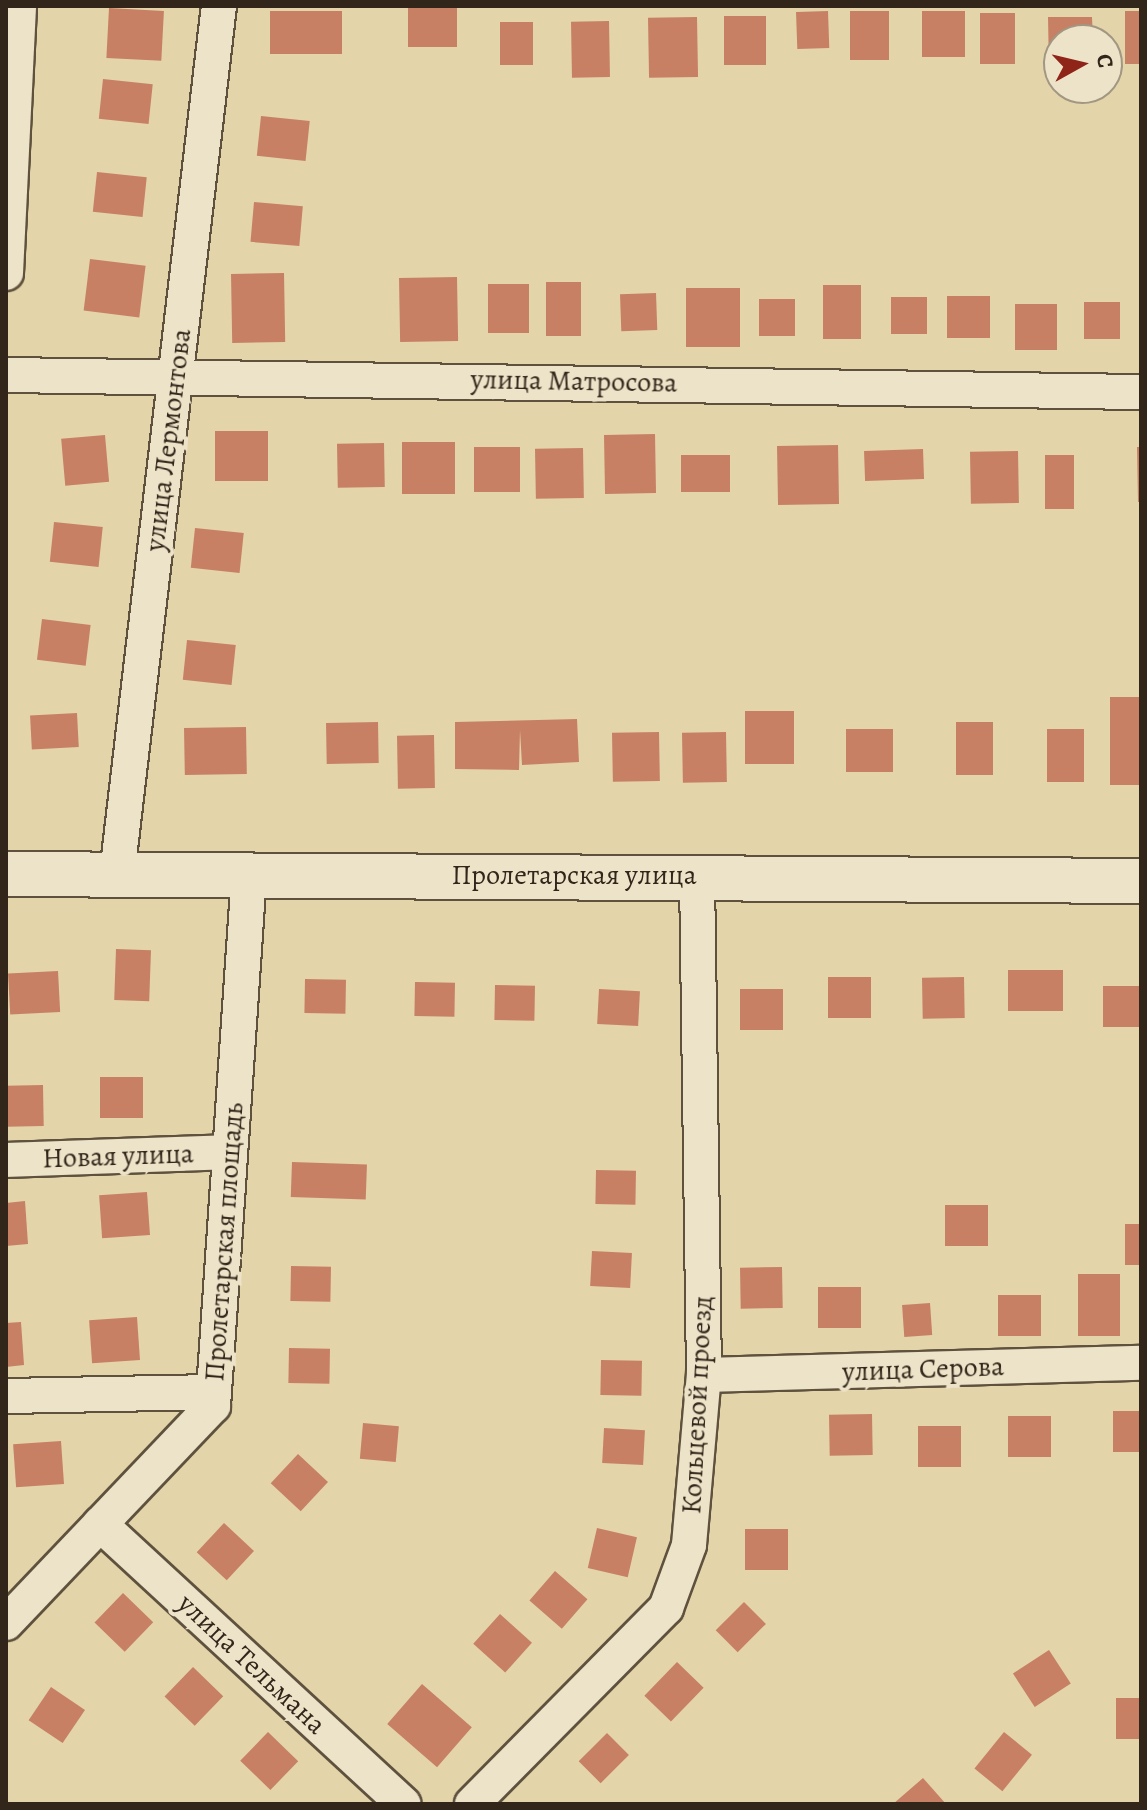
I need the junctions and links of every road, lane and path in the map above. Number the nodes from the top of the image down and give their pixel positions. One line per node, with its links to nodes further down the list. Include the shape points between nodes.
1 (19, 6): 3 (street)
2 (219, 6): 5 (street, улица Лермонтова)
3 (9, 169): 4 (street)
4 (6, 273)
5 (176, 372): 6 (street, улица Матросова); 7 (street, улица Матросова); 9 (street, улица Лермонтова)
6 (6, 375)
7 (1141, 392)
8 (6, 874): 9 (street, Пролетарская улица)
9 (117, 874): 10 (street, Пролетарская улица)
10 (249, 875): 11 (street, Пролетарская улица); 13 (street, Пролетарская площадь)
11 (697, 875): 12 (street, Пролетарская улица); 16 (street, Кольцевой проезд)
12 (1141, 881)
13 (230, 1152): 14 (street, Новая улица); 17 (street, Пролетарская площадь)
14 (6, 1160)
15 (1141, 1363): 16 (street, улица Серова)
16 (704, 1375): 22 (street, Кольцевой проезд, via 689,1545 666,1608)
17 (214, 1392): 18 (street); 19 (street, Пролетарская площадь, via 213,1406)
18 (6, 1396)
19 (100, 1524): 20 (street, Пролетарская площадь); 21 (street, улица Тельмана)
20 (6, 1623)
21 (403, 1804)
22 (472, 1804)

